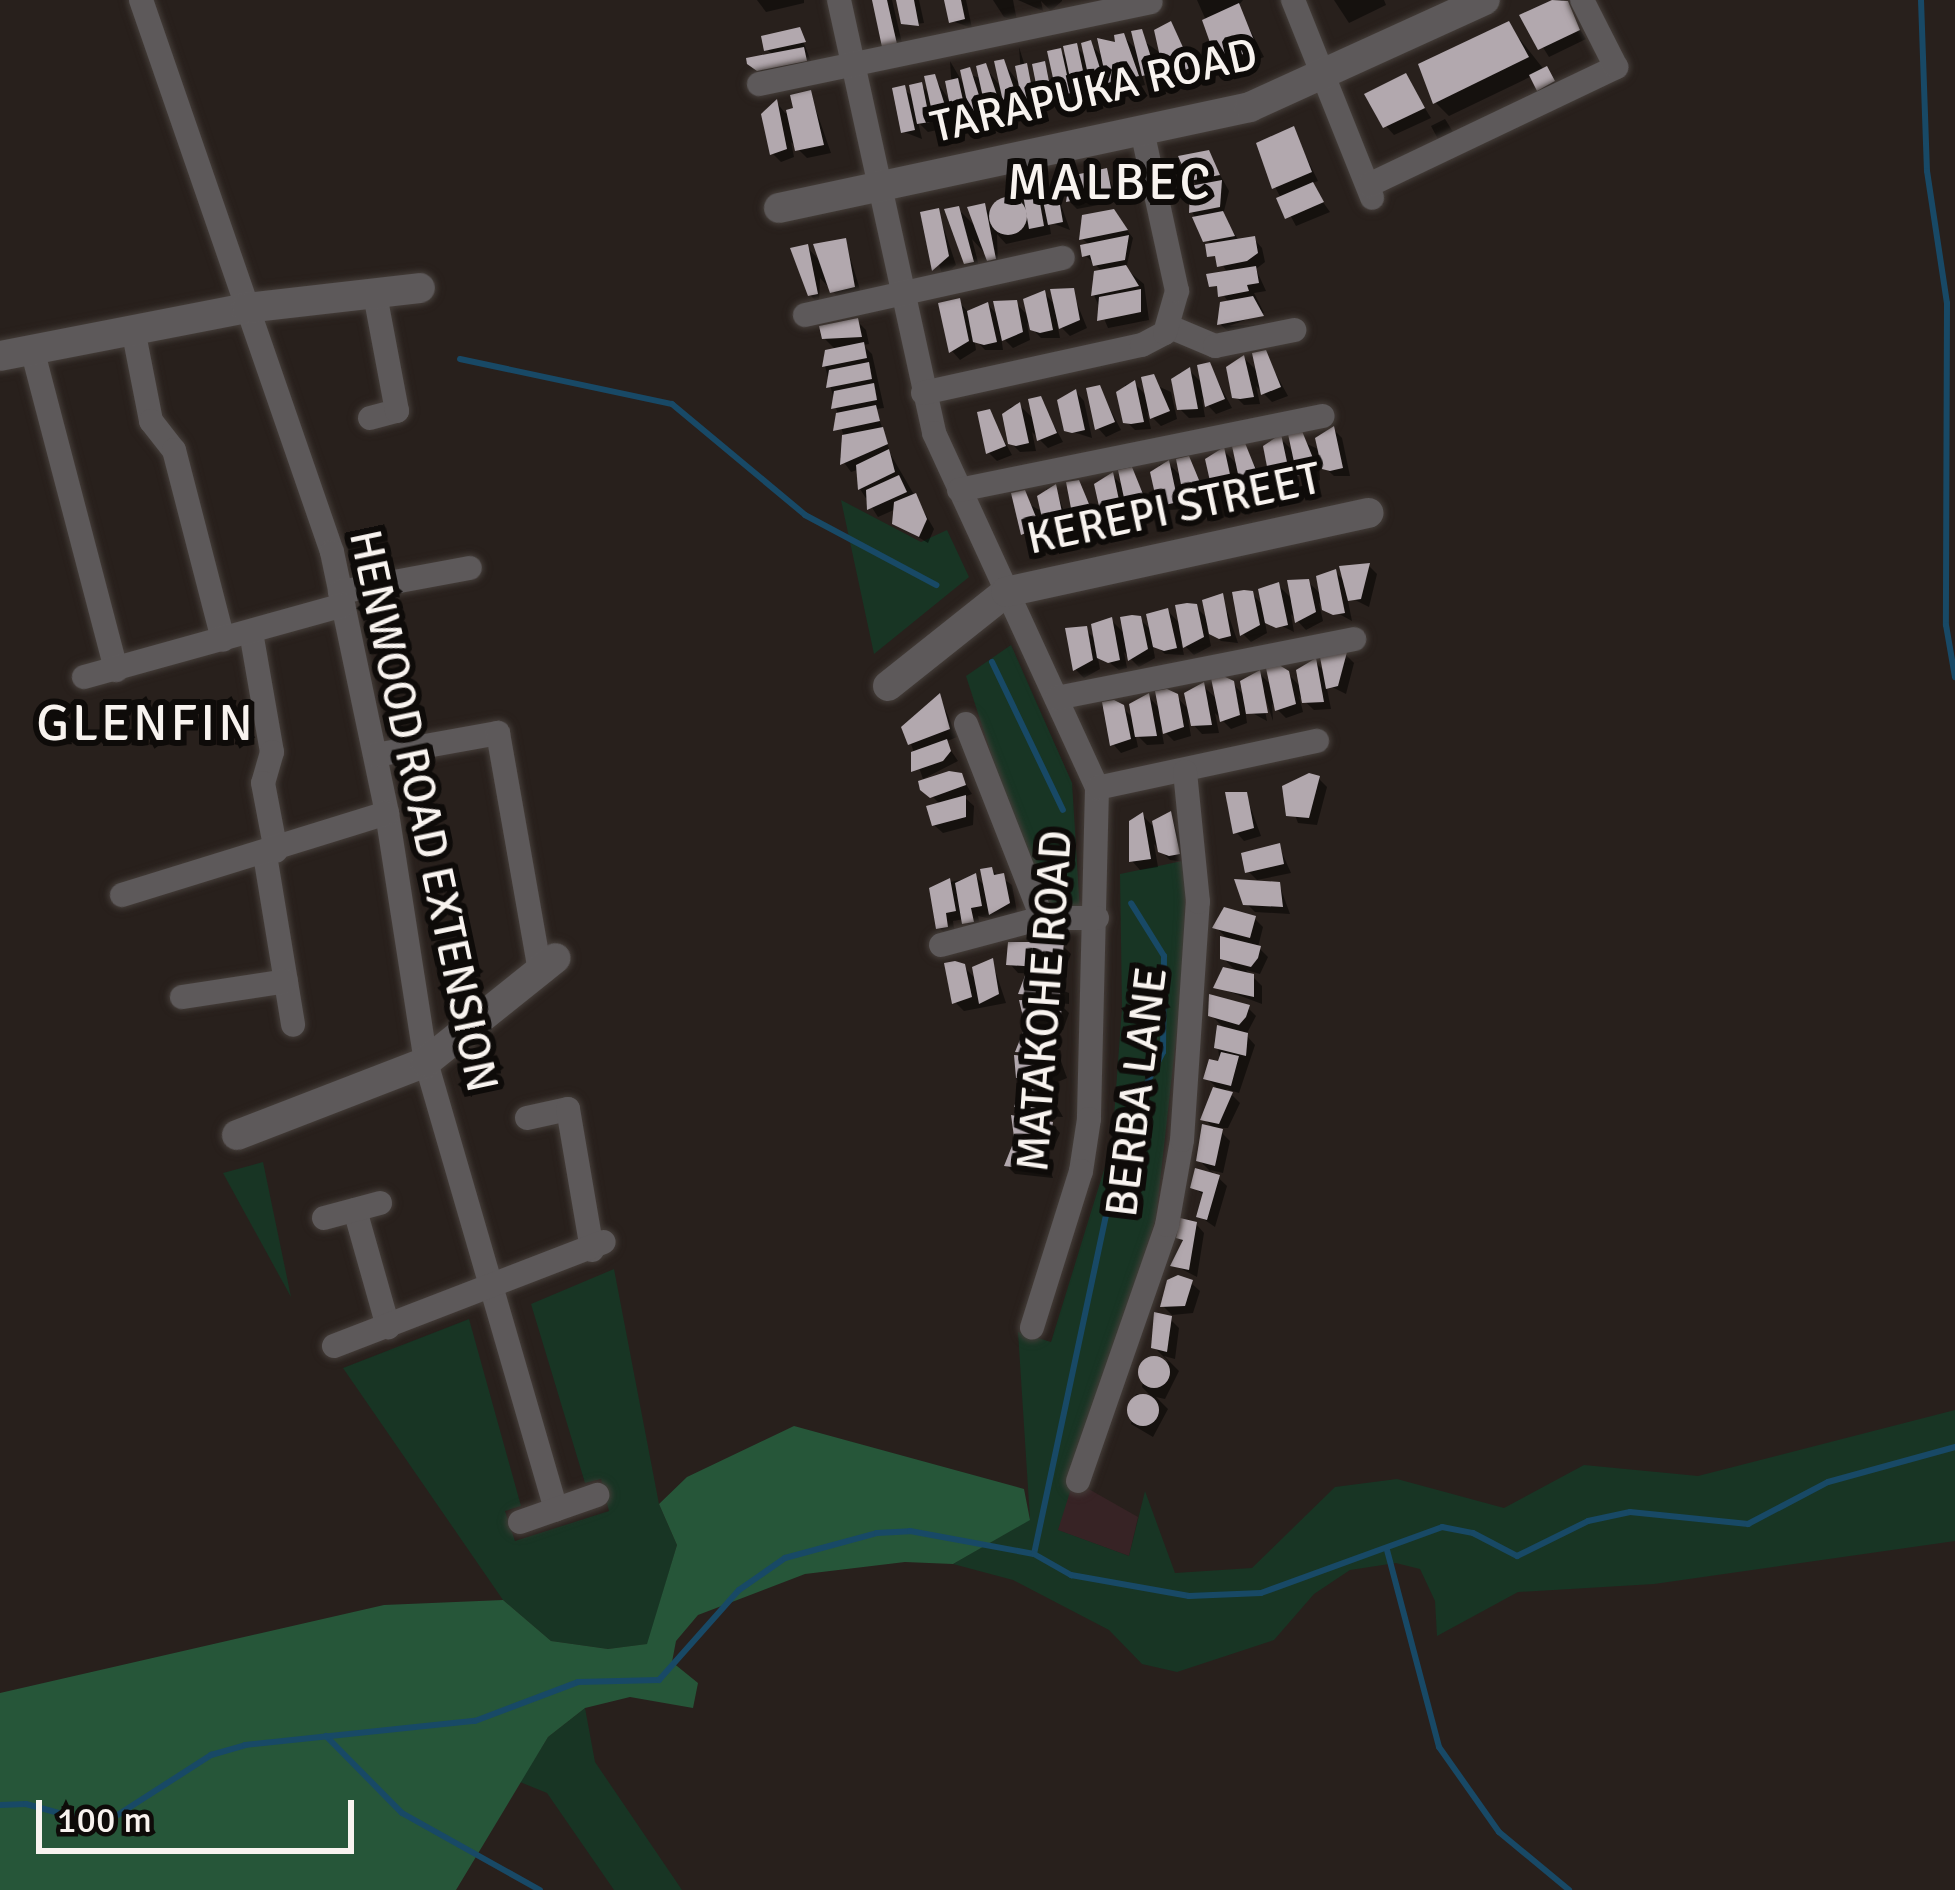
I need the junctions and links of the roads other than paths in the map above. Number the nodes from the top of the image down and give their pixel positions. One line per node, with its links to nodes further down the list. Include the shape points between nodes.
1 (141, 0): 17 (street, HENWOOD ROAD EXTENSION)
2 (839, 0): 7 (street, MATAKOHE ROAD)
3 (1293, 0): 8 (street)
4 (1485, 0): 8 (street, TARAPUKA ROAD)
5 (1582, 0): 8 (street, via 1616,68 1371,193)
6 (1150, 2): 7 (street)
7 (853, 65): 9 (street); 11 (street, MATAKOHE ROAD)
8 (1324, 76): 10 (street, TARAPUKA ROAD, via 1250,107)
9 (759, 84)
10 (1142, 131): 11 (street, TARAPUKA ROAD); 19 (street, via 1177,291)
11 (880, 186): 12 (street, TARAPUKA ROAD); 16 (street, MATAKOHE ROAD)
12 (779, 208)
13 (1063, 258): 16 (street)
14 (420, 288): 15 (street)
15 (375, 296): 17 (street); 26 (street, via 397,411)
16 (903, 296): 18 (street); 24 (street, MATAKOHE ROAD)
17 (247, 308): 20 (street); 31 (street, HENWOOD ROAD EXTENSION)
18 (805, 315)
19 (1170, 327): 21 (street, via 1215,346); 24 (street, via 1142,345)
20 (133, 329): 22 (street); 34 (street, via 151,421 174,450)
21 (1294, 330)
22 (32, 349): 23 (street); 35 (street)
23 (1, 356)
24 (923, 393): 27 (street, MATAKOHE ROAD)
25 (1323, 416): 27 (street)
26 (370, 418)
27 (959, 490): 30 (street, MATAKOHE ROAD)
28 (1369, 513): 30 (street, KEREPI STREET)
29 (470, 568): 31 (street)
30 (1006, 592): 37 (street, KEREPI STREET); 38 (street, MATAKOHE ROAD)
31 (342, 598): 32 (street); 41 (street, HENWOOD ROAD EXTENSION)
32 (251, 632): 34 (street); 45 (street, via 272,752 263,783)
33 (1354, 639): 38 (street)
34 (223, 640): 35 (street)
35 (116, 670): 36 (street)
36 (84, 677)
37 (887, 686)
38 (1057, 698): 43 (street, MATAKOHE ROAD)
39 (966, 724): 47 (street)
40 (1317, 742): 42 (street)
41 (376, 755): 44 (street, HENWOOD ROAD EXTENSION); 50 (street, via 498,733)
42 (1185, 772): 43 (street); 64 (street, BERBA LANE, via 1198,902 1182,1140 1167,1225)
43 (1097, 788): 48 (street, MATAKOHE ROAD)
44 (386, 813): 45 (street); 54 (street, HENWOOD ROAD EXTENSION)
45 (271, 853): 46 (street); 51 (street)
46 (122, 895)
47 (1042, 918): 48 (street); 49 (street)
48 (1097, 918): 61 (street, MATAKOHE ROAD, via 1081,1171)
49 (941, 945)
50 (548, 964): 54 (street)
51 (286, 981): 52 (street); 53 (street)
52 (182, 997)
53 (293, 1025)
54 (426, 1062): 56 (street); 60 (street, HENWOOD ROAD EXTENSION)
55 (527, 1118): 60 (street, via 568,1109 598,1246)
56 (237, 1135)
57 (380, 1203): 58 (street)
58 (355, 1210): 59 (street); 62 (street)
59 (324, 1218)
60 (491, 1287): 62 (street); 66 (street, HENWOOD ROAD EXTENSION)
61 (1032, 1327)
62 (388, 1328): 63 (street)
63 (334, 1346)
64 (1078, 1480)
65 (597, 1496): 66 (street)
66 (556, 1510): 67 (street)
67 (520, 1522)

